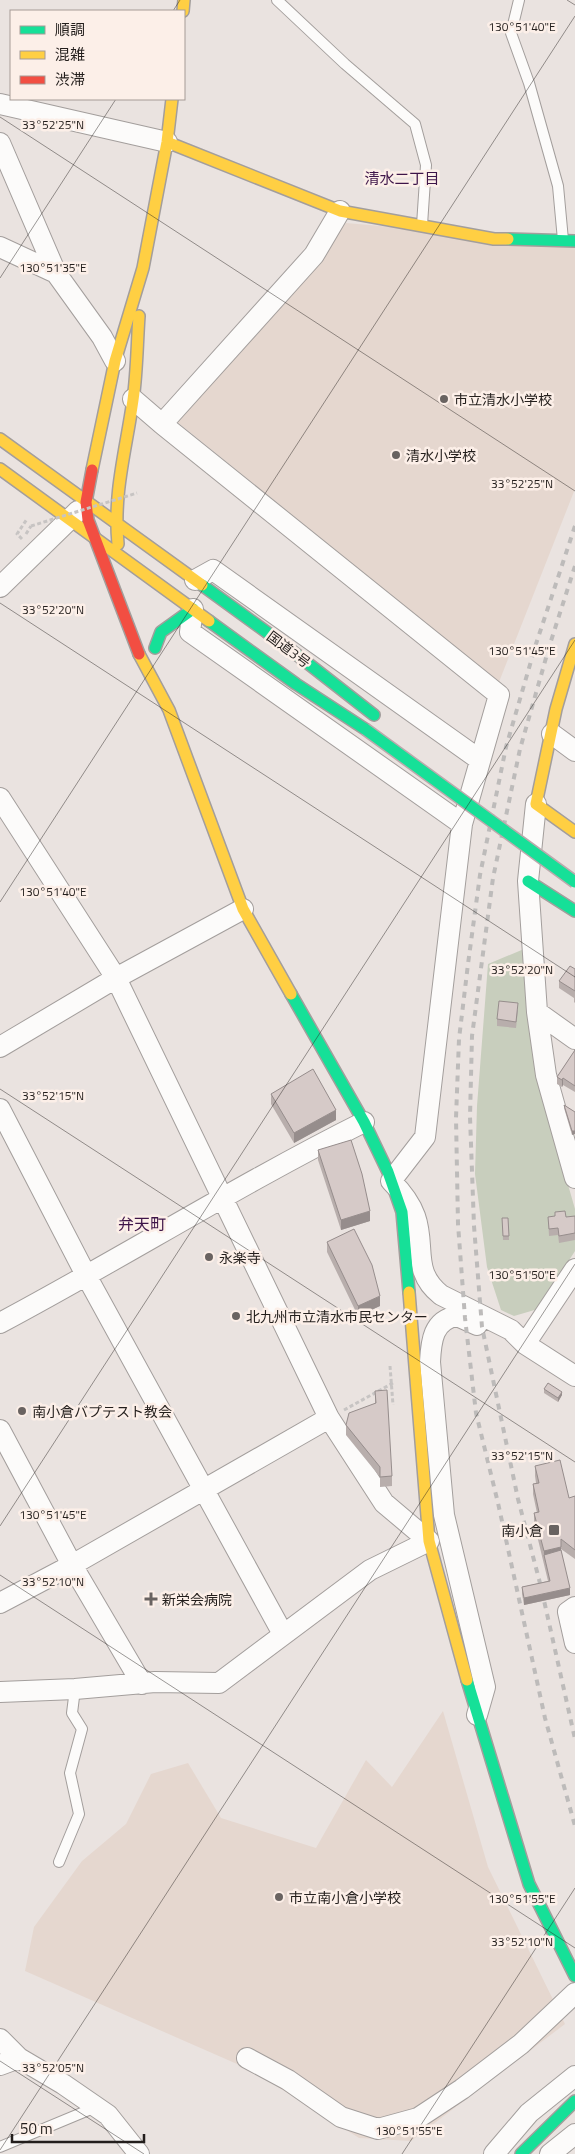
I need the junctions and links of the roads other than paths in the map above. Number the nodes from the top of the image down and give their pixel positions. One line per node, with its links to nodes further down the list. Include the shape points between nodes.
1 (277, 0): 8 (lane, via 415,124 426,165)
2 (519, 0): 9 (lane, via 510,33 529,83 558,186)
3 (172, 100): 5 (main road)
4 (0, 104): 5 (street)
5 (167, 142): 7 (main road); 11 (main road)
6 (0, 143): 12 (street)
7 (340, 211): 8 (main road); 16 (street, via 314,255)
8 (422, 226): 9 (main road, via 494,239)
9 (569, 241)
10 (0, 248): 12 (street)
11 (143, 268): 13 (main road); 14 (main road, via 136,371)
12 (56, 273): 13 (street, via 102,337)
13 (115, 361): 19 (main road)
14 (127, 400): 16 (street); 26 (main road)
15 (115, 416): 18 (main road)
16 (162, 424): 40 (street, via 499,695)
17 (0, 439): 21 (main road, 国道3号)
18 (110, 444)
19 (93, 463): 21 (main road, via 84,475 76,478 59,479); 23 (main road)
20 (0, 469): 24 (main road, 国道3号)
21 (50, 475): 23 (main road, 国道3号)
22 (102, 479): 23 (main road, via 94,497)
23 (86, 502): 24 (main road, via 67,508); 25 (street); 26 (main road, 国道3号); 27 (main road)
24 (48, 504): 25 (main road, 国道3号)
25 (70, 520): 27 (main road, 国道3号); 31 (street)
26 (116, 524): 28 (main road); 30 (main road, 国道3号)
27 (94, 538): 28 (main road, 国道3号); 36 (main road, via 134,644)
28 (122, 558): 29 (main road); 32 (main road, 国道3号)
29 (129, 576)
30 (195, 580): 37 (main road, 国道3号); 40 (street, via 213,570)
31 (0, 587)
32 (192, 609): 35 (main road, via 161,632); 46 (street, via 190,632); 50 (main road, 国道3号, bridge, via 365,729)
33 (148, 628): 35 (main road)
34 (575, 644): 38 (main road)
35 (157, 657): 36 (main road)
36 (169, 710): 51 (main road)
37 (378, 718)
38 (552, 734): 39 (street); 44 (main road)
39 (575, 751)
40 (480, 760): 46 (street)
41 (465, 782): 42 (main road)
42 (480, 794)
43 (0, 798): 53 (street)
44 (536, 804): 47 (main road); 49 (street)
45 (520, 822): 48 (main road)
46 (462, 824): 60 (street, via 425,1138)
47 (575, 832)
48 (544, 839)
49 (528, 881): 52 (main road); 54 (street)
50 (575, 882)
51 (243, 909): 53 (street); 58 (main road)
52 (575, 911)
53 (116, 978): 56 (street); 61 (street)
54 (537, 1012): 55 (street); 59 (street, via 546,1075)
55 (575, 1039)
56 (0, 1047)
57 (0, 1110): 63 (street)
58 (364, 1122): 60 (main road); 61 (street)
59 (575, 1178)
60 (391, 1181): 65 (street, via 405,1195 416,1218 424,1277 441,1295 511,1330); 70 (main road, via 402,1212)
61 (222, 1198): 63 (street); 67 (street)
62 (575, 1269): 65 (street)
63 (87, 1277): 64 (street); 69 (street)
64 (0, 1323)
65 (525, 1344): 66 (street); 79 (street, via 508,1340 458,1316 438,1326 431,1347 444,1515 486,1687)
66 (575, 1376)
67 (329, 1418): 69 (street); 70 (street, via 384,1503)
68 (0, 1430): 71 (street)
69 (203, 1490): 71 (street); 74 (street)
70 (429, 1541): 74 (street, via 370,1570); 79 (main road)
71 (72, 1565): 72 (street); 76 (street)
72 (0, 1603)
73 (575, 1607): 75 (street, via 568,1612)
74 (283, 1634): 76 (street, via 219,1683)
75 (575, 1643)
76 (142, 1684): 77 (street)
77 (75, 1689): 78 (street); 80 (lane, via 72,1713 82,1729 70,1773 79,1814)
78 (0, 1692)
79 (477, 1715): 81 (main road, via 529,1884)
80 (59, 1862)
81 (575, 1976)
82 (575, 1993): 85 (street, via 521,2044 462,2089 418,2118 378,2129 342,2117 288,2080)
83 (0, 2039): 84 (street)
84 (19, 2058): 86 (street); 89 (street)
85 (247, 2058)
86 (0, 2066)
87 (575, 2076): 93 (street, via 529,2113)
88 (575, 2101): 94 (main road)
89 (96, 2107): 91 (lane); 92 (street, via 108,2116)
90 (575, 2134): 95 (street)
91 (0, 2147)
92 (139, 2154)
93 (494, 2154)
94 (521, 2154)
95 (550, 2154)

